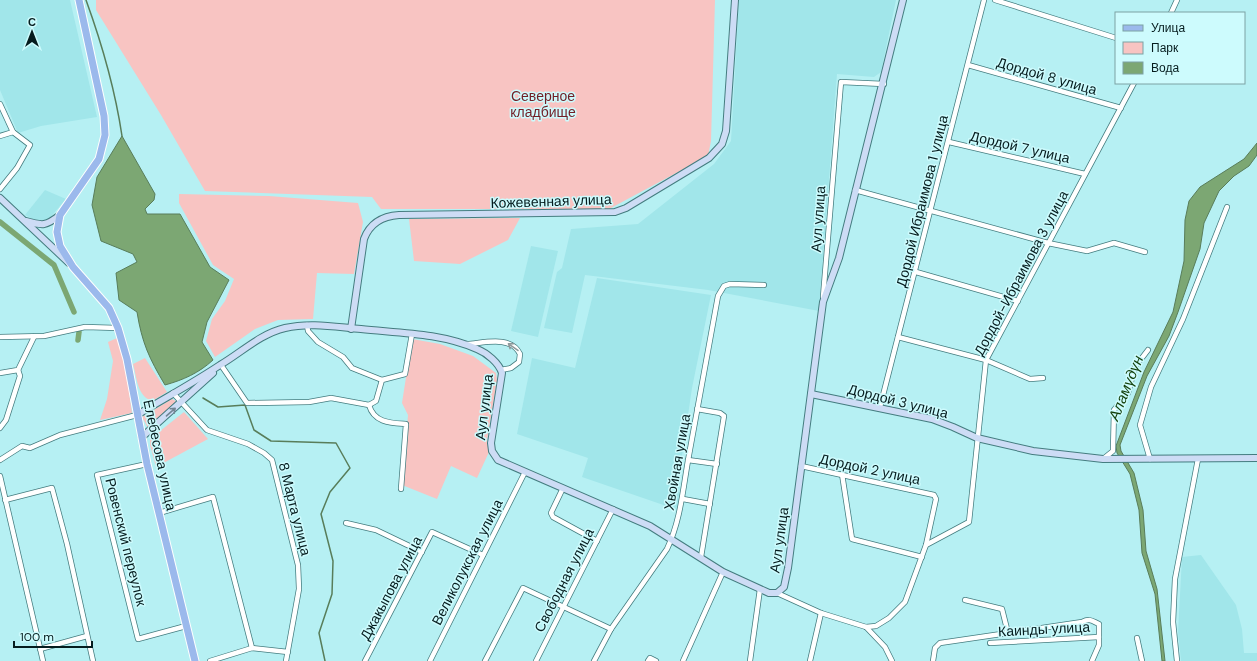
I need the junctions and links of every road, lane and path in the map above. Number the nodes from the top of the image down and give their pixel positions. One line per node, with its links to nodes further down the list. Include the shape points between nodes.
1 (79, 0): 23 (main road, via 104,116 105,135 98,159)
2 (735, 0): 34 (main road, Кожевенная улица, via 726,131 722,144 710,158 626,208 614,212 399,215 380,220 370,227 364,239)
3 (903, 0): 10 (main road)
4 (984, 0): 9 (street, Дордой Ибраимова 1 улица)
5 (995, 0): 8 (street)
6 (1177, 0): 7 (street)
7 (1171, 12)
8 (1115, 38)
9 (968, 66): 13 (street, Дордой 8 улица); 16 (street, Дордой Ибраимова 1 улица)
10 (884, 84): 19 (main road); 31 (street, Аул улица, via 841,82)
11 (1133, 84): 13 (street, Дордой-Ибраимова 3 улица)
12 (0, 104): 14 (street)
13 (1121, 108): 17 (street, Дордой-Ибраимова 3 улица)
14 (13, 132): 15 (street); 18 (street, via 30,145 17,168)
15 (0, 136)
16 (949, 142): 17 (street, Дордой 7 улица); 22 (street, Дордой Ибраимова 1 улица)
17 (1085, 174): 25 (street, Дордой-Ибраимова 3 улица)
18 (0, 189)
19 (855, 190): 22 (street); 31 (main road, via 839,258)
20 (0, 198): 24 (main road)
21 (1227, 207): 60 (street, via 1183,320 1151,387 1140,425)
22 (931, 212): 25 (street); 28 (street, Дордой Ибраимова 1 улица)
23 (60, 215): 24 (main road, via 41,226); 27 (main road, Елебесова улица, via 57,232 60,246)
24 (22, 219): 27 (main road)
25 (1048, 244): 26 (street, via 1087,251 1114,243); 30 (street, Дордой-Ибраимова 3 улица)
26 (1145, 252)
27 (73, 267): 33 (main road, Елебесова улица, via 109,308)
28 (916, 272): 30 (street); 38 (street, Дордой Ибраимова 1 улица)
29 (764, 285): 53 (street, Хвойная улица, via 730,284 724,286 718,296)
30 (1018, 301): 41 (street, Дордой-Ибраимова 3 улица)
31 (823, 302): 49 (main road, Аул улица)
32 (307, 325): 34 (main road, Аул улица); 42 (main road, Аул улица, via 285,328 269,334); 47 (street, via 308,331 318,342 343,357 352,368)
33 (118, 328): 37 (street, via 85,328); 54 (main road, Елебесова улица, via 127,359)
34 (351, 328): 35 (main road, Аул улица)
35 (412, 334): 39 (main road, Аул улица); 47 (street, via 406,374)
36 (0, 337): 37 (street)
37 (34, 337): 43 (street)
38 (898, 338): 41 (street); 52 (street, Дордой Ибраимова 1 улица)
39 (464, 344): 44 (main road, Аул улица, via 483,353); 44 (street, one-way to 39, via 512,368 519,362 520,354 513,346 495,342)
40 (1148, 350): 59 (street, via 1135,367 1128,393 1114,410 1113,451)
41 (986, 360): 46 (street, via 1030,379); 57 (street, Дордой-Ибраимова 3 улица)
42 (221, 365): 48 (main road); 50 (main road); 51 (street, via 248,403 308,402 331,398)
43 (18, 370): 45 (street); 55 (street, via 20,376 6,420)
44 (501, 370): 67 (main road, Аул улица, via 492,451 498,460)
45 (0, 374)
46 (1043, 378)
47 (382, 380): 51 (street, via 376,400)
48 (173, 393): 50 (street, 8 Марта улица); 54 (main road)
49 (811, 394): 52 (main road, Дордой 3 улица); 66 (main road, Аул улица)
50 (182, 403): 56 (main road, one-way to 50); 101 (street, 8 Марта улица, via 207,430 248,444 272,460 298,565 299,589)
51 (369, 405): 71 (street, via 371,412 384,423 406,424)
52 (880, 408): 57 (main road, Дордой 3 улица, via 932,419)
53 (697, 409): 63 (street, Хвойная улица); 65 (street, via 724,416)
54 (137, 415): 56 (main road, Елебесова улица); 62 (street, via 60,435 30,448 22,446)
55 (0, 428)
56 (142, 437): 64 (main road, Елебесова улица)
57 (977, 438): 59 (main road, Дордой 3 улица, via 1033,451); 80 (street, Дордой-Ибраимова 3 улица, via 968,522)
58 (1257, 458): 61 (main road, Дордой 3 улица)
59 (1105, 459): 60 (main road, Дордой 3 улица)
60 (1150, 459): 61 (main road, Дордой 3 улица)
61 (1198, 459): 121 (street, via 1175,579 1173,622)
62 (0, 460)
63 (688, 460): 65 (street); 72 (street, Хвойная улица)
64 (147, 464): 76 (main road, Елебесова улица); 91 (street, Ровенский переулок, via 97,475 138,639)
65 (717, 464): 74 (street)
66 (801, 466): 68 (street, Дордой 2 улица); 87 (main road, Аул улица, via 785,584)
67 (525, 472): 70 (main road, Аул улица); 82 (street, Великолукская улица)
68 (842, 474): 80 (street, Дордой 2 улица, via 934,495 936,499); 84 (street, via 852,539)
69 (0, 476): 73 (street)
70 (563, 488): 75 (main road, Аул улица); 79 (street, via 551,513 552,517)
71 (401, 489)
72 (683, 499): 74 (street); 78 (street, Хвойная улица)
73 (5, 500): 95 (street, via 52,488); 100 (street)
74 (710, 504): 83 (street)
75 (613, 509): 78 (main road, Аул улица); 79 (street, Свободная улица)
76 (159, 513): 91 (main road, Елебесова улица); 99 (street, via 213,497)
77 (346, 523): 81 (street, via 376,530)
78 (672, 539): 83 (main road, Аул улица); 93 (street, Хвойная улица)
79 (597, 540): 89 (street, Свободная улица)
80 (926, 545): 84 (street)
81 (422, 552): 82 (street, Джакыпова улица, via 432,532); 107 (street, Джакыпова улица)
82 (483, 555): 108 (street, Великолукская улица)
83 (701, 557): 85 (main road, Аул улица)
84 (922, 557): 92 (street, via 905,602 889,618 876,626)
85 (723, 572): 86 (main road, Аул улица); 114 (street)
86 (760, 589): 87 (main road, Аул улица); 115 (street)
87 (777, 593): 90 (street)
88 (964, 600): 94 (street, via 1002,609)
89 (564, 606): 93 (street); 109 (street, via 523,588); 110 (street, Свободная улица)
90 (821, 613): 92 (street); 116 (street)
91 (186, 626): 104 (main road, Елебесова улица)
92 (866, 627): 117 (street, via 885,646)
93 (611, 629): 111 (street, Хвойная улица)
94 (1008, 633): 96 (street, via 1092,620 1099,624); 118 (street, via 940,643 935,648)
95 (87, 636): 100 (street); 103 (street)
96 (1099, 637): 98 (street, Каинды улица); 119 (street)
97 (1137, 638): 120 (street)
98 (990, 643)
99 (252, 648): 101 (street); 105 (street)
100 (40, 649): 102 (street)
101 (288, 652): 106 (street, 8 Марта улица)
102 (43, 661)
103 (93, 661)
104 (195, 661)
105 (210, 661)
106 (286, 661)
107 (365, 661)
108 (430, 661)
109 (485, 661)
110 (536, 661)
111 (594, 661)
112 (648, 661): 113 (street, via 650,658)
113 (656, 661)
114 (683, 661)
115 (750, 661)
116 (810, 661)
117 (892, 661)
118 (933, 661)
119 (1092, 661)
120 (1142, 661)
121 (1177, 661)

